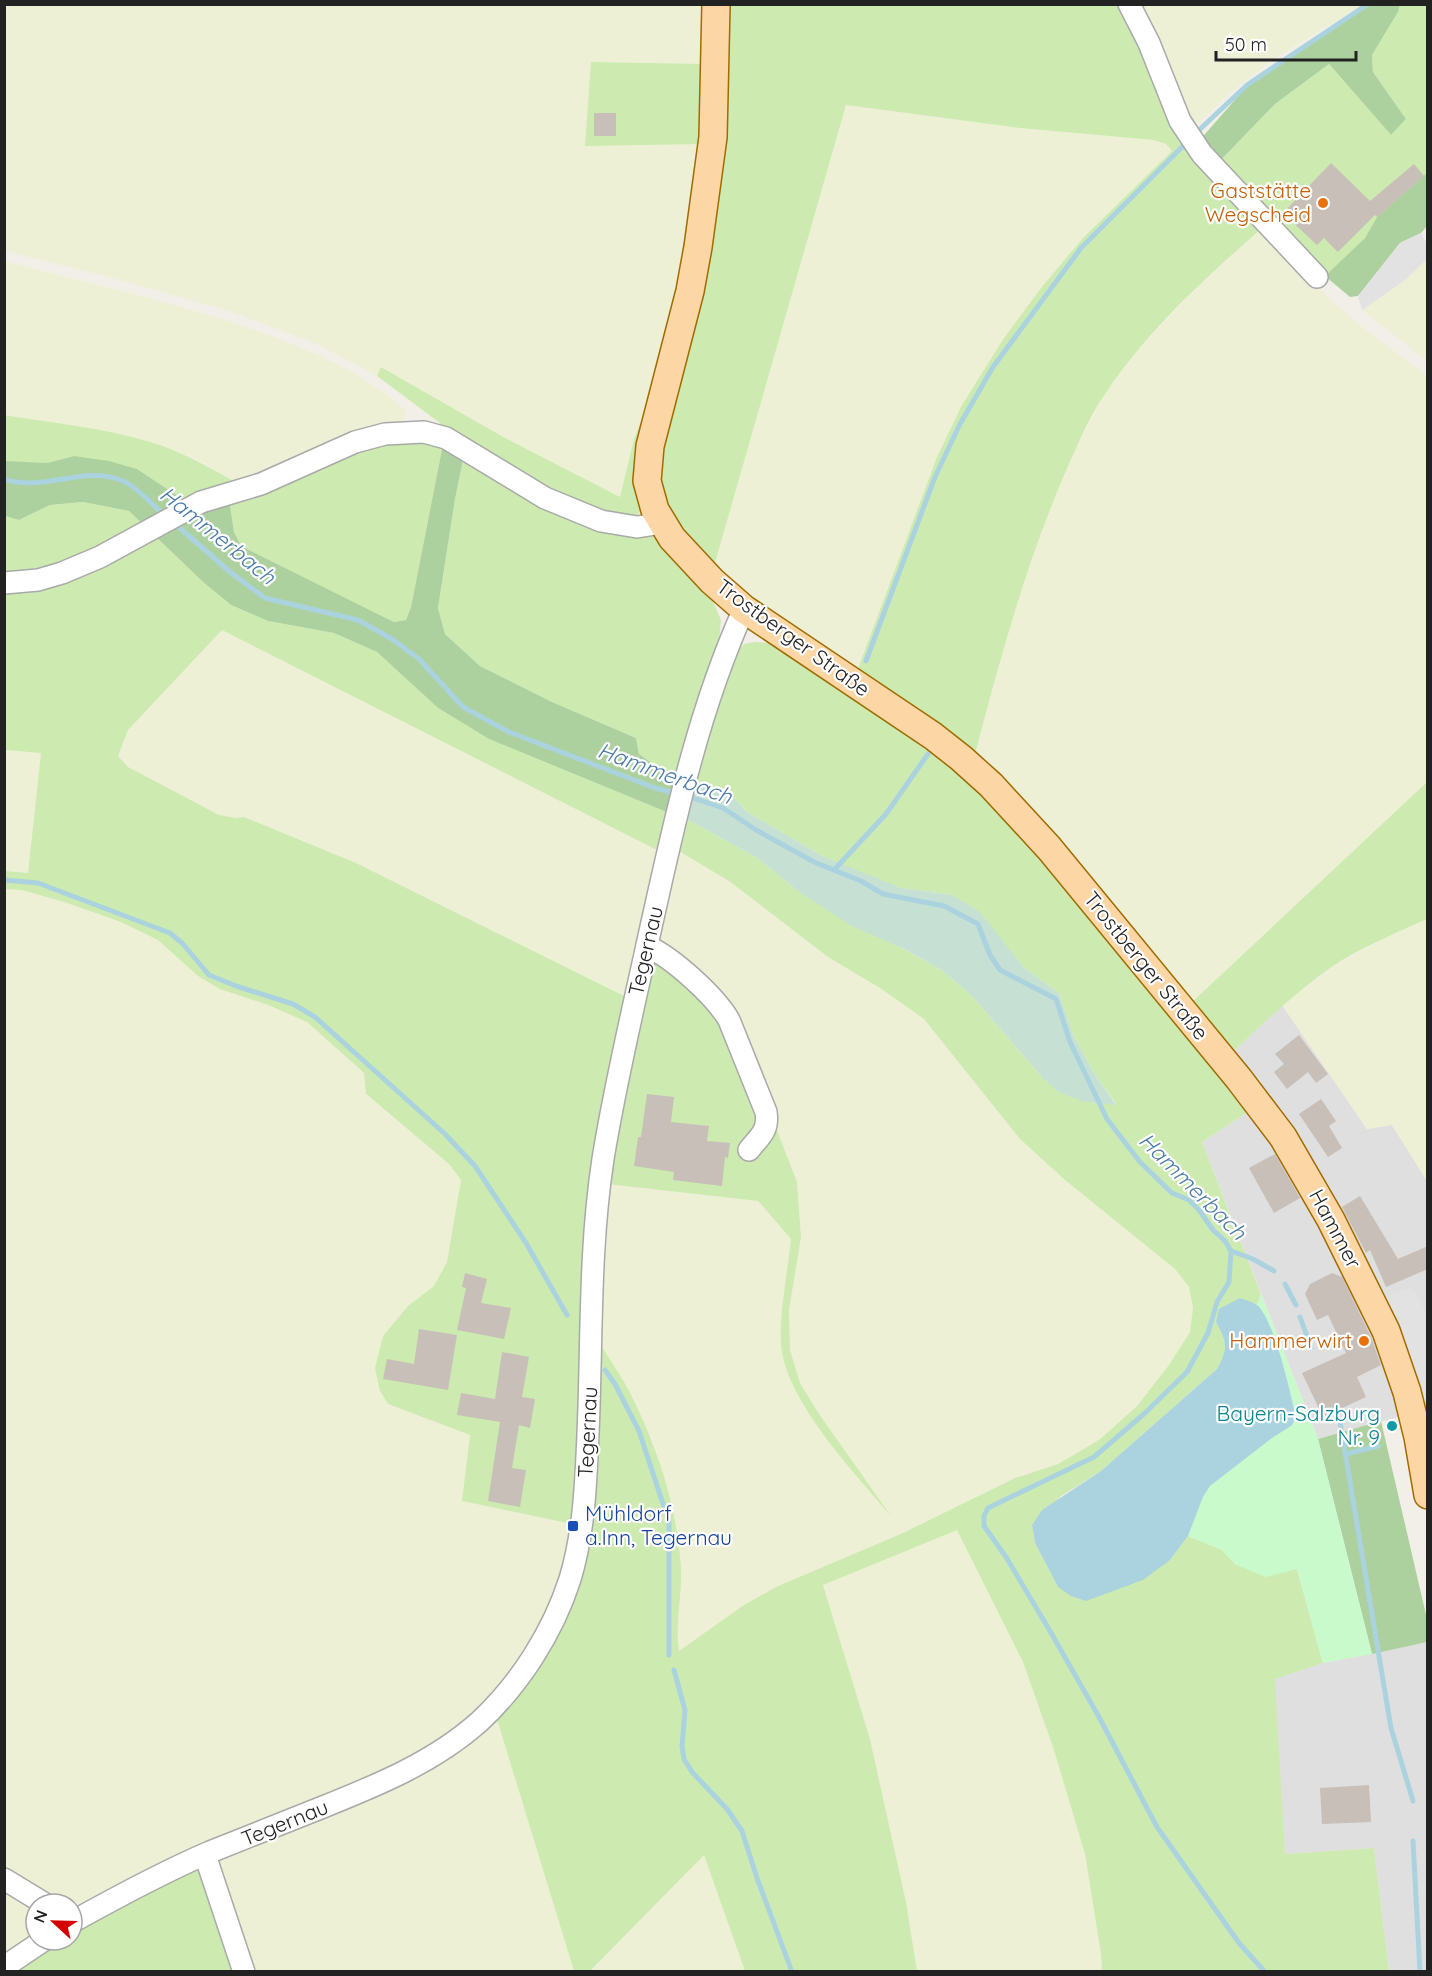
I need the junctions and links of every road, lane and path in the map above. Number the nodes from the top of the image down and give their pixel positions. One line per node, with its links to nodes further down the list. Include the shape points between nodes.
1 (716, 4): 4 (main road, Trostberger Straße, via 713,137 698,247 650,446 647,481)
2 (1129, 4): 3 (street, via 1180,121 1202,154)
3 (1317, 277)
4 (662, 523): 5 (street, via 638,527 601,521 545,498 446,438 424,432 385,434 367,438 280,477 187,508 100,557 62,573); 6 (main road, Trostberger Straße, via 712,581)
5 (4, 583)
6 (744, 609): 7 (street, Tegernau, via 708,701 685,780); 8 (main road, Trostberger Straße, via 933,736 991,784 1049,848)
7 (647, 946): 9 (street, via 662,953 724,1010 766,1112 766,1128); 12 (street, Tegernau, via 598,1194 582,1520 570,1579 549,1630 501,1699 460,1738 390,1780)
8 (1239, 1079): 10 (main road, Hammer, via 1283,1137 1331,1220 1386,1331)
9 (749, 1150)
10 (1423, 1437): 11 (main road, Hammer)
11 (1428, 1495)
12 (205, 1855): 15 (street, Tegernau); 18 (street)
13 (4, 1879): 14 (street)
14 (25, 1892)
15 (84, 1915)
16 (26, 1952): 17 (street)
17 (4, 1967)
18 (244, 1971)

